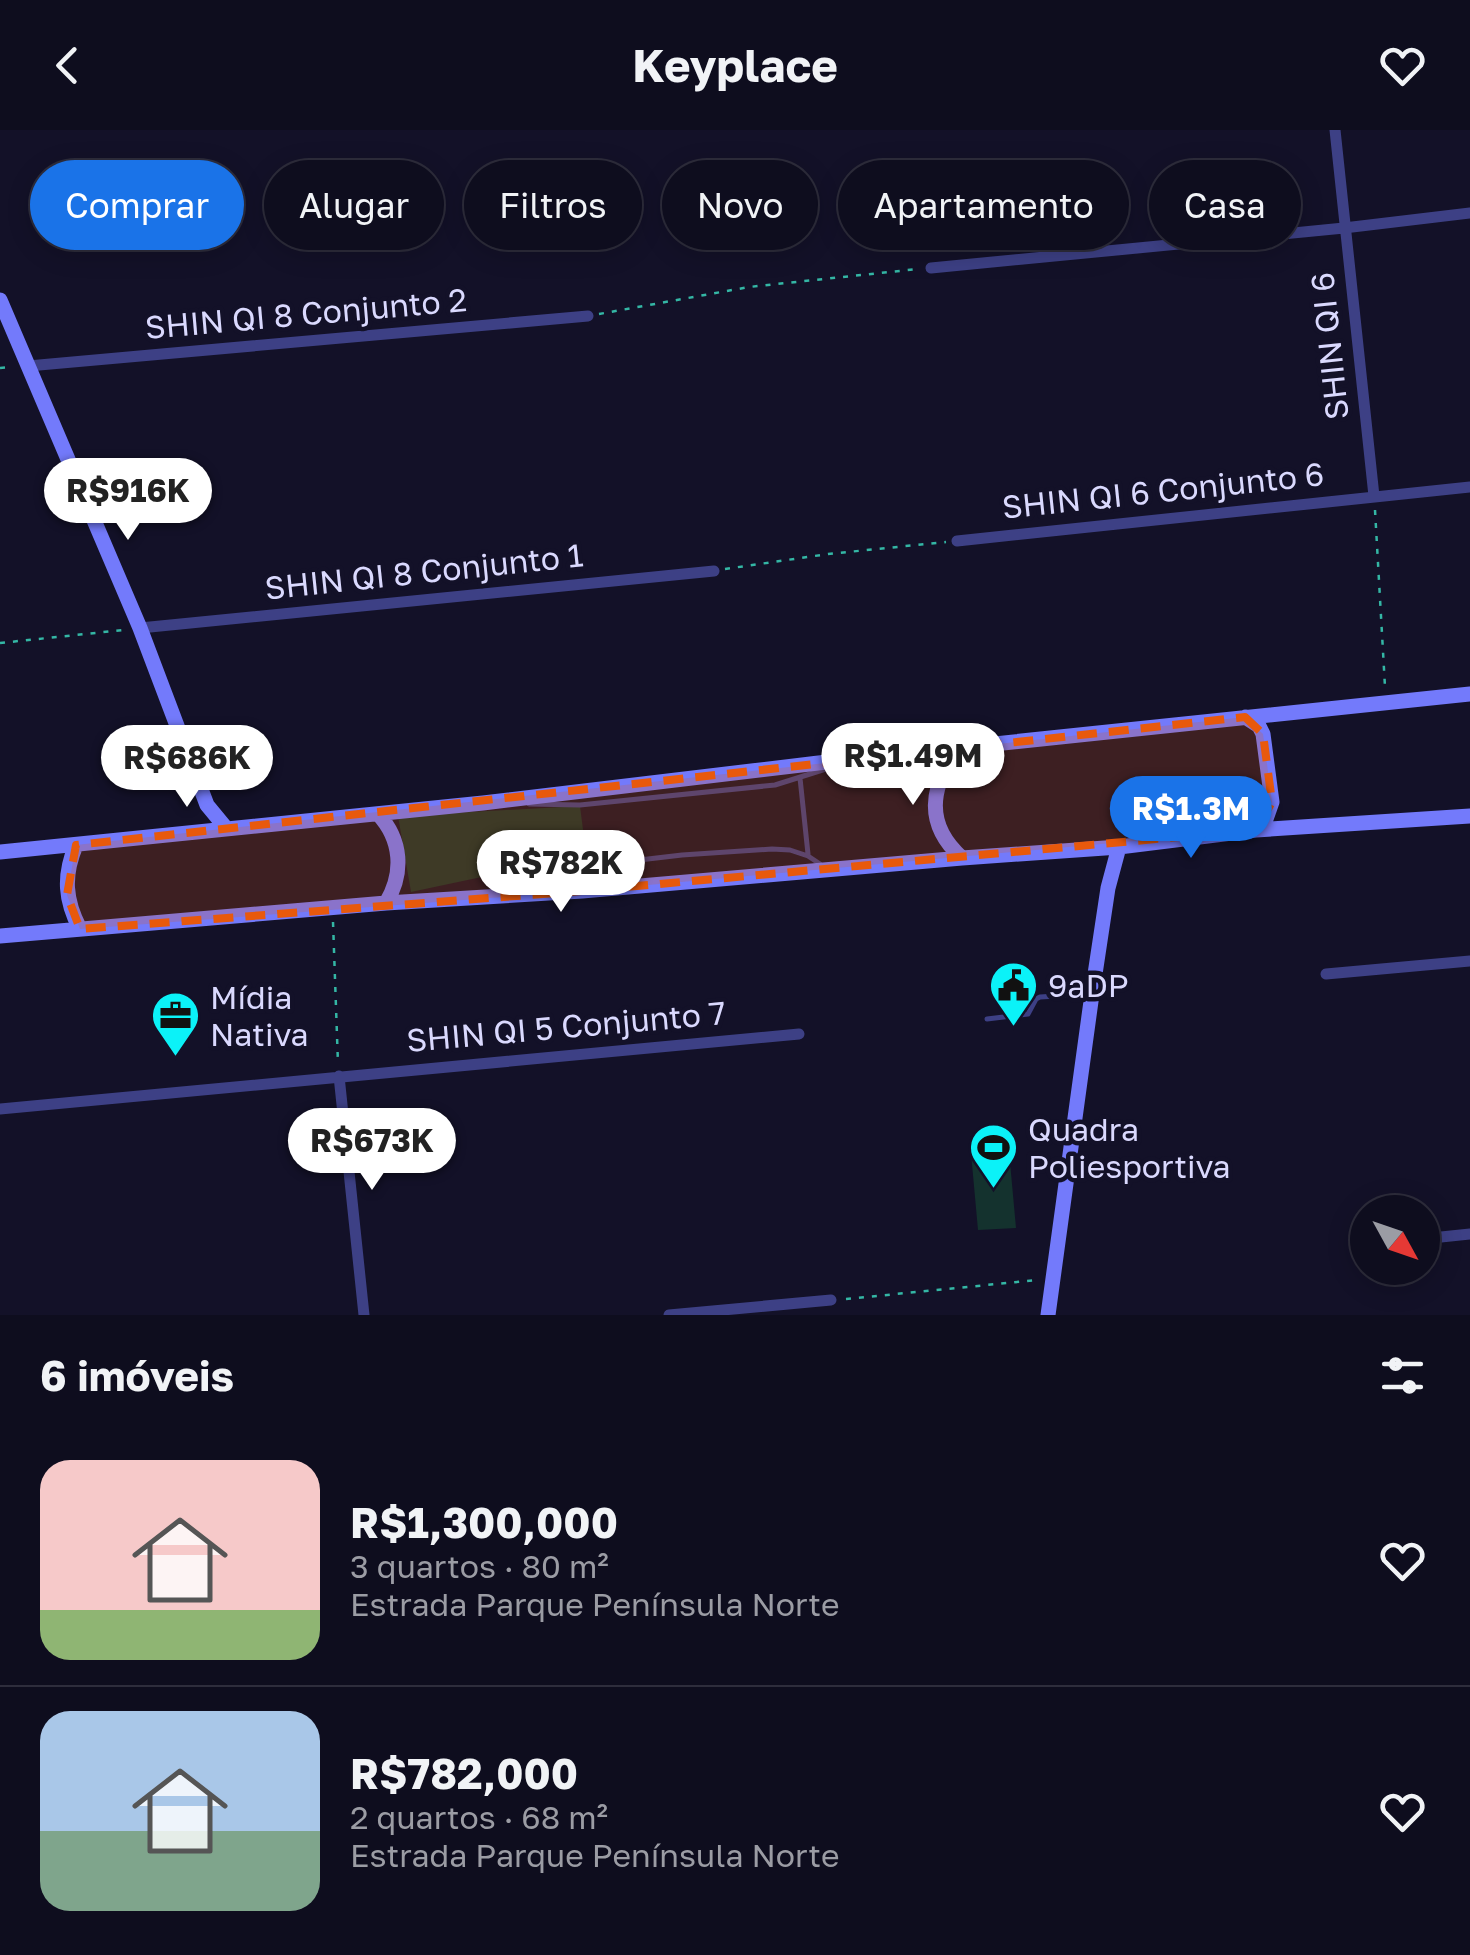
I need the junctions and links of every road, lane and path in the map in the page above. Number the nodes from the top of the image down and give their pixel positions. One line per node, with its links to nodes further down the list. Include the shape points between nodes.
1 (1334, 130): 3 (street, SHIN QI 6)
2 (1470, 214): 3 (street)
3 (1344, 228): 4 (street); 9 (street, SHIN QI 6)
4 (931, 268): 6 (path, via 749,287)
5 (0, 300): 7 (main road)
6 (588, 316): 7 (street, SHIN QI 8 Conjunto 2)
7 (28, 366): 12 (main road)
8 (1470, 487): 9 (street, SHIN QI 6 Conjunto 6)
9 (1374, 496): 10 (street, SHIN QI 6 Conjunto 6); 15 (path)
10 (957, 541): 11 (path)
11 (714, 571): 12 (street, SHIN QI 8 Conjunto 1)
12 (140, 628): 13 (path); 21 (main road)
13 (0, 644)
14 (1470, 694): 15 (main road)
15 (1386, 704): 16 (main road)
16 (1245, 717): 17 (main road); 25 (main road, via 1263,734 1272,802)
17 (956, 750): 18 (main road); 32 (main road, via 938,782 936,808 945,841)
18 (860, 758): 19 (lane); 20 (main road)
19 (800, 778): 20 (lane, via 580,805); 31 (lane)
20 (483, 803): 22 (main road)
21 (208, 805): 24 (main road); 26 (main road)
22 (378, 814): 24 (main road); 36 (main road, via 391,831 398,862)
23 (1470, 816): 25 (main road)
24 (226, 828): 26 (main road)
25 (1256, 830): 28 (main road)
26 (194, 832): 27 (main road)
27 (76, 845): 30 (main road); 38 (main road, via 66,877)
28 (1120, 847): 29 (main road); 34 (main road)
29 (1099, 849): 32 (main road); 34 (main road)
30 (0, 852)
31 (808, 856): 33 (lane); 35 (lane, via 772,849 590,865)
32 (962, 858): 33 (main road)
33 (826, 870): 35 (main road)
34 (1108, 888): 42 (main road)
35 (494, 898): 36 (main road)
36 (386, 903): 37 (main road)
37 (332, 908): 38 (main road); 45 (path)
38 (80, 930): 39 (main road)
39 (0, 936)
40 (1470, 961): 41 (street)
41 (1326, 974)
42 (1092, 994): 43 (lane, via 1040,996 1028,1014); 49 (main road)
43 (987, 1020)
44 (799, 1034): 45 (street, SHIN QI 5 Conjunto 7)
45 (338, 1076): 46 (street, SHIN QI 5 Conjunto 7); 51 (street)
46 (0, 1109)
47 (1470, 1234): 48 (street)
48 (1440, 1237)
49 (1053, 1278): 50 (path); 53 (main road)
50 (831, 1300): 52 (street)
51 (364, 1315)
52 (670, 1315)
53 (1048, 1315)

